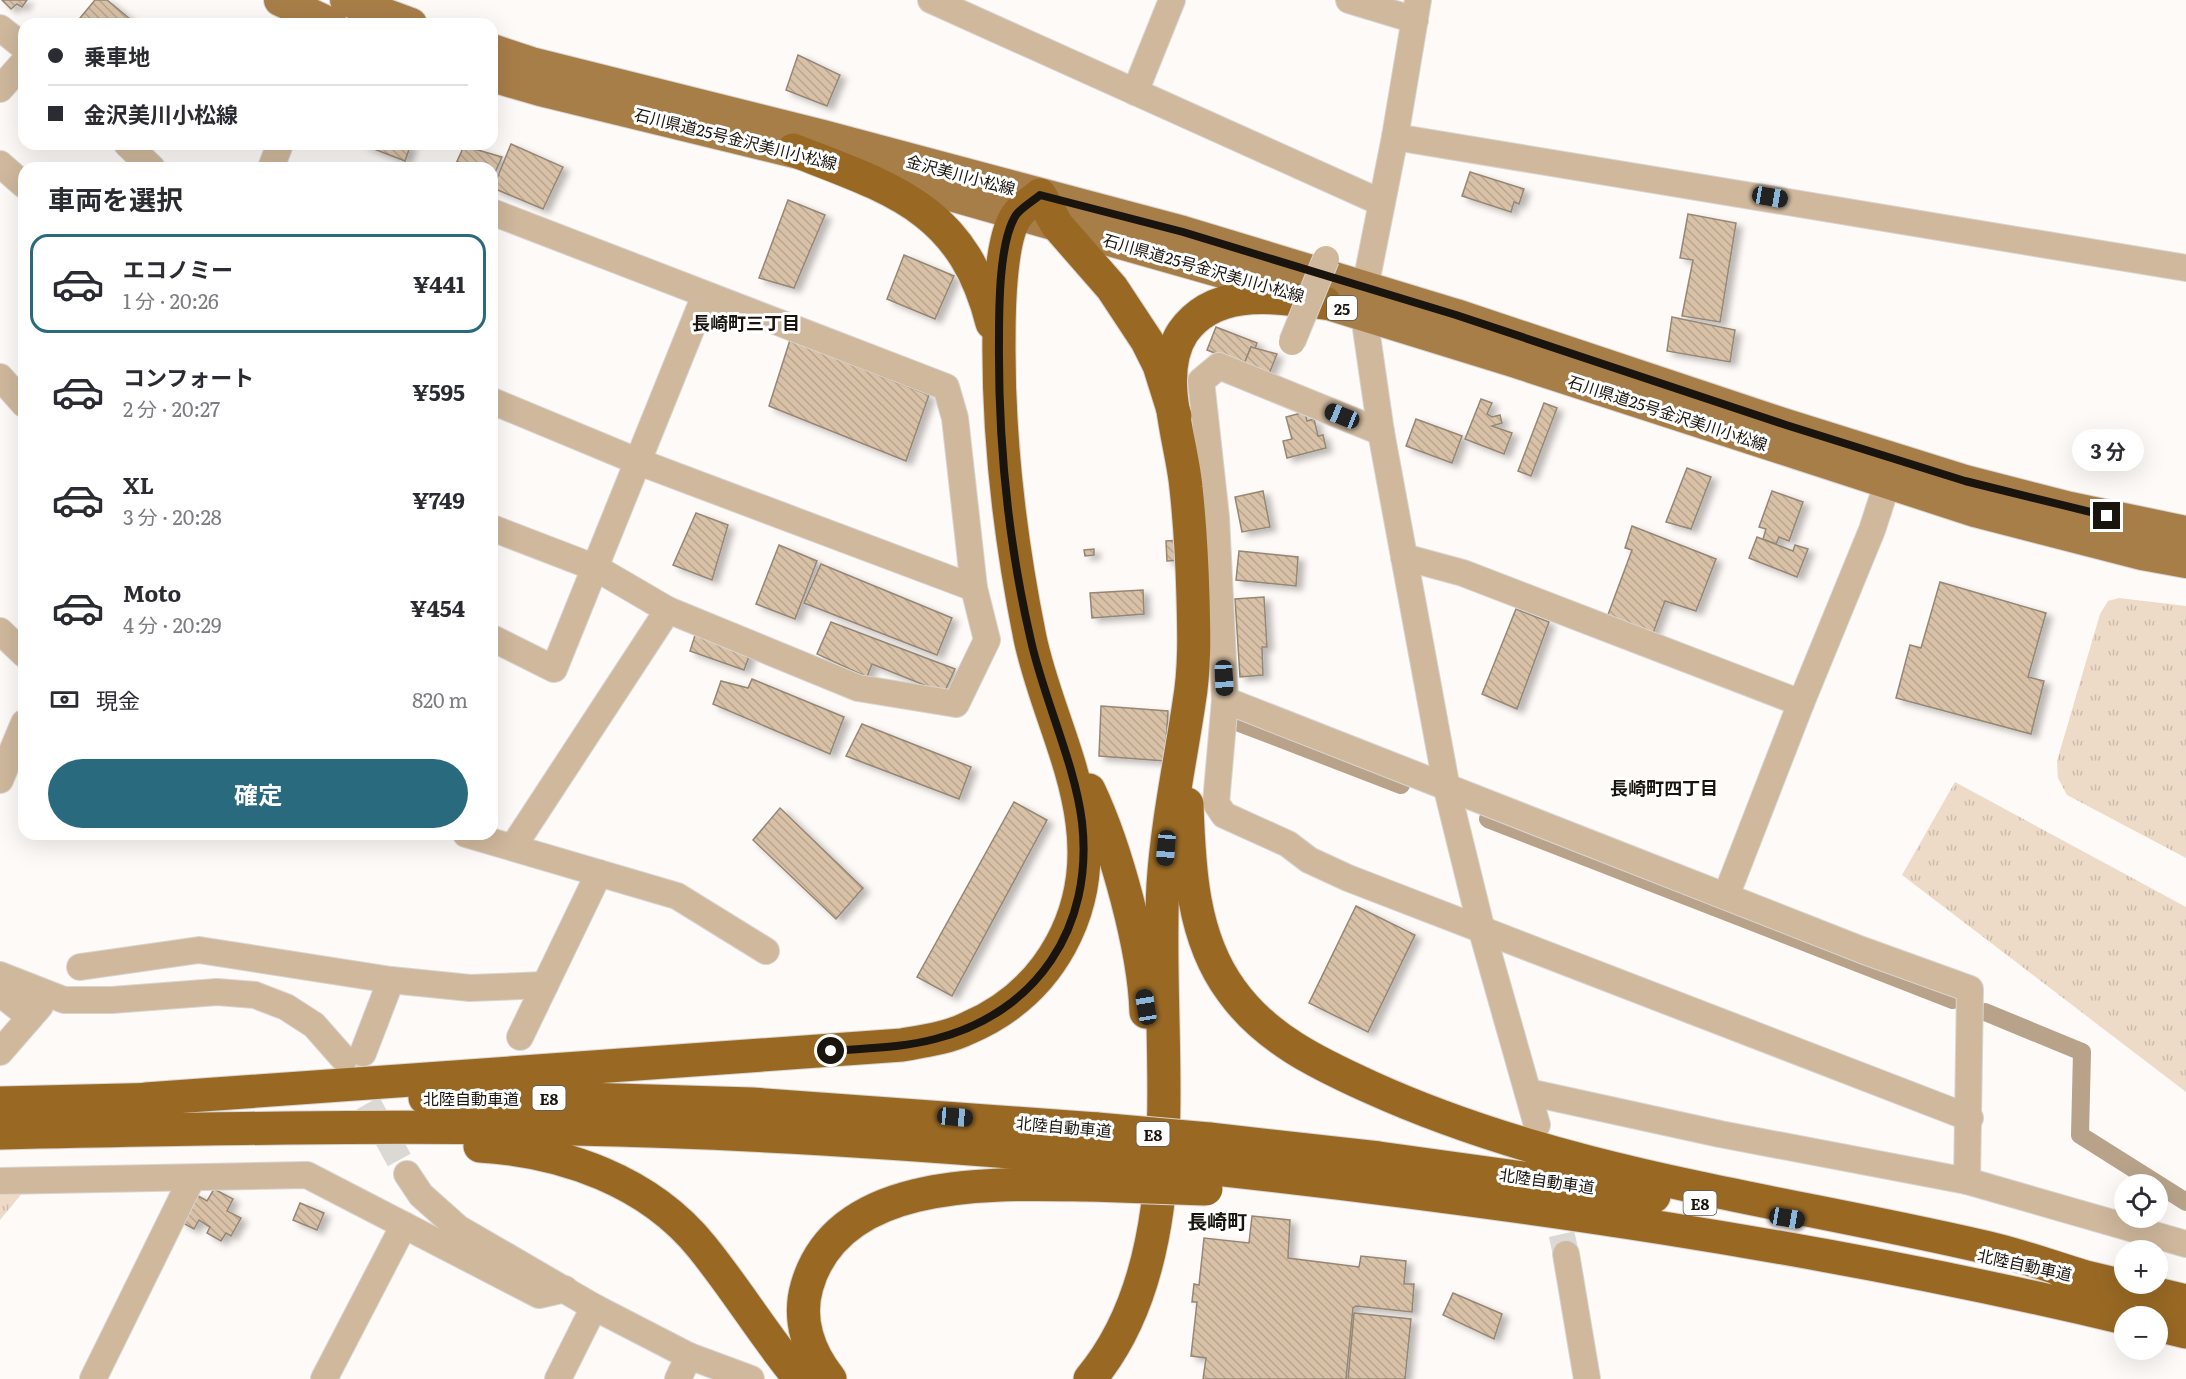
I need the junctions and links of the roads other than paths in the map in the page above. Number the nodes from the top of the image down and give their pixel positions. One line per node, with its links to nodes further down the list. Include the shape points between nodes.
1 (280, 0): 6 (main road)
2 (931, 0): 14 (street)
3 (1172, 0): 14 (street)
4 (1348, 0): 5 (street)
5 (1416, 10): 15 (street)
6 (333, 14): 7 (main road)
7 (364, 18)
8 (0, 28): 9 (street)
9 (18, 42)
10 (498, 52): 22 (main road, 金沢美川小松線 / 25, via 823,136)
11 (18, 69): 13 (street)
12 (498, 78): 17 (main road, 石川県道25号金沢美川小松線 / 25)
13 (0, 89)
14 (1136, 92): 21 (street)
15 (1395, 137): 21 (street); 26 (street)
16 (133, 150): 18 (street)
17 (793, 150): 22 (main road, 石川県道25号金沢美川小松線 / 25); 31 (highway, via 902,195 942,226 956,242 979,283 994,330)
18 (146, 162)
19 (0, 164): 20 (street)
20 (18, 180)
21 (1380, 202): 28 (street)
22 (1028, 205): 24 (highway); 28 (main road, 金沢美川小松線 / 25, via 1183,232); 31 (highway, via 1004,260)
23 (498, 214): 27 (street)
24 (1057, 225): 29 (main road, 石川県道25号金沢美川小松線 / 25); 35 (highway, via 1112,288 1137,324 1159,364)
25 (1326, 259): 30 (street, bridge)
26 (2186, 268)
27 (705, 296): 37 (street); 44 (street, via 946,387 955,418)
28 (1365, 301): 29 (main road, 石川県道25号金沢美川小松線 / 25); 36 (street); 38 (main road, 石川県道25号金沢美川小松線 / 25); 40 (main road, 金沢美川小松線 / 25, via 1456,315 1965,481)
29 (1325, 303): 35 (highway, via 1252,296 1230,300 1196,318 1184,331 1171,364)
30 (1292, 342)
31 (998, 360): 52 (highway, via 1006,504 1031,640)
32 (0, 377): 33 (street)
33 (18, 398)
34 (498, 403): 37 (street)
35 (1175, 416): 49 (highway, via 1186,487 1193,594)
36 (1381, 432): 41 (street); 50 (street, via 1219,366 1202,381 1215,506)
37 (639, 462): 43 (street); 44 (street)
38 (1887, 484): 42 (main road, 石川県道25号金沢美川小松線 / 25, via 1975,511); 51 (street)
39 (498, 530): 43 (street)
40 (2186, 532)
41 (1404, 557): 51 (street, via 1463,573); 55 (street)
42 (2186, 562)
43 (596, 568): 45 (street); 47 (street, via 554,669)
44 (974, 588): 45 (street, via 987,640 956,704 858,687)
45 (668, 610): 58 (street)
46 (0, 631): 48 (street)
47 (498, 641)
48 (18, 647)
49 (1190, 700): 89 (highway, via 1188,828 1204,938 1230,990 1272,1034 1290,1046 1392,1097 1498,1136 1739,1198 1998,1251); 105 (highway, via 1174,788 1163,885 1165,1109 1156,1206 1137,1294 1121,1331)
50 (1225, 700): 55 (street); 59 (street, via 1216,803 1224,814 1288,844)
51 (1801, 702): 61 (street)
52 (1052, 713): 74 (highway, via 1082,822 1084,854 1072,923 1041,977 1016,1000 967,1029 934,1040 868,1048); 104 (highway, via 1091,794 1115,859 1138,957 1148,1057 1142,1187 1126,1269 1115,1303 1099,1333)
53 (18, 737): 54 (street)
54 (0, 780)
55 (1447, 789): 61 (street); 62 (street)
56 (1216, 826): 59 (street, via 1267,849)
57 (486, 840): 58 (street)
58 (513, 848): 60 (street)
59 (1309, 860): 62 (street)
60 (599, 873): 63 (street, via 677,896); 67 (street)
61 (1726, 896): 76 (street, via 1970,989)
62 (1482, 931): 73 (street); 76 (street)
63 (766, 951)
64 (80, 967): 66 (street, via 199,950)
65 (0, 975): 69 (street)
66 (391, 980): 67 (street, via 470,988); 69 (street, via 353,1056 286,1007 255,995 217,992 64,1000)
67 (545, 985): 71 (street)
68 (0, 993): 70 (street)
69 (43, 993): 70 (street, via 40,1006)
70 (30, 1017): 72 (street)
71 (520, 1037)
72 (0, 1052)
73 (1528, 1092): 77 (street); 84 (street, via 1720,1134)
74 (146, 1099): 75 (highway, 北陸自動車道 / E8); 80 (highway, 北陸自動車道 / E8, via 583,1098 788,1106)
75 (0, 1103)
76 (1970, 1118): 84 (street)
77 (1537, 1125)
78 (0, 1133): 80 (highway, 北陸自動車道 / E8, via 387,1126 575,1129 911,1144)
79 (0, 1140): 102 (highway, via 370,1139 495,1147 573,1163 642,1194 673,1217 701,1246)
80 (1094, 1157): 81 (highway, 北陸自動車道 / E8, bridge); 81 (highway, bridge); 103 (highway, via 926,1193 884,1206 842,1228 823,1248 811,1270 804,1296 803,1320 809,1345)
81 (1207, 1165): 89 (highway, 北陸自動車道 / E8, via 1538,1178 1897,1237); 93 (highway, 北陸自動車道 / E8, via 1547,1210 1889,1268)
82 (407, 1174): 90 (street, via 421,1196 458,1228)
83 (192, 1178): 85 (street); 86 (street, via 307,1175); 97 (street)
84 (1967, 1181): 87 (street)
85 (0, 1182)
86 (404, 1225): 90 (street, via 539,1295); 98 (street)
87 (2186, 1244)
88 (1566, 1254): 106 (street)
89 (2082, 1276): 91 (highway, 北陸自動車道 / E8)
90 (565, 1289): 92 (street)
91 (2186, 1300)
92 (594, 1307): 96 (street); 99 (street)
93 (2114, 1316)
94 (2168, 1328): 95 (highway)
95 (2186, 1332)
96 (689, 1356): 100 (street); 101 (street)
97 (93, 1379)
98 (324, 1379)
99 (558, 1379)
100 (678, 1379)
101 (751, 1379)
102 (800, 1379)
103 (830, 1379)
104 (1064, 1379)
105 (1090, 1379)
106 (1587, 1379)

